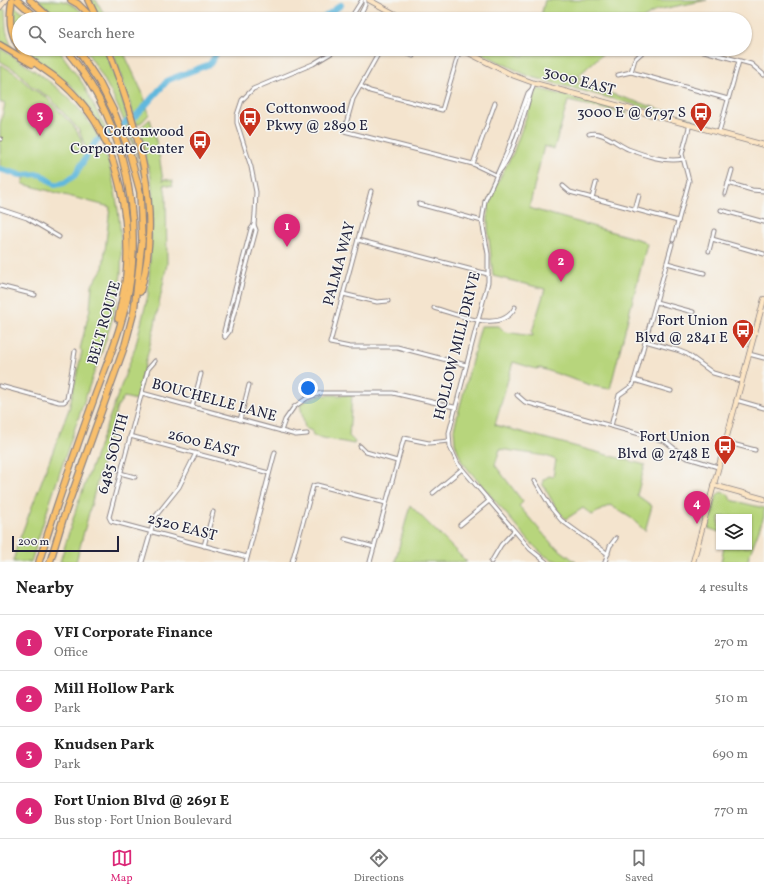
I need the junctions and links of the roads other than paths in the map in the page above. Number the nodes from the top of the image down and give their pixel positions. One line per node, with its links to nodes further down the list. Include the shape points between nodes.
1 (6, 0): 9 (main road)
2 (12, 0): 17 (highway, via 9,15)
3 (17, 0): 10 (highway)
4 (30, 0): 11 (highway)
5 (71, 0): 12 (highway)
6 (88, 0): 13 (highway)
7 (363, 0): 14 (street); 15 (street, via 365,5)
8 (369, 0): 16 (main road)
9 (0, 7)
10 (30, 12)
11 (43, 12)
12 (86, 12)
13 (94, 12)
14 (355, 12)
15 (362, 12)
16 (391, 12)
17 (12, 32)
18 (0, 45): 19 (highway)
19 (12, 52)
20 (19, 56): 35 (highway)
21 (27, 56): 35 (highway)
22 (70, 56): 86 (highway, BELT ROUTE, via 92,86 108,117 122,153 132,198 131,278)
23 (82, 56): 82 (highway, BELT ROUTE, via 99,82 115,114 129,151 140,192 142,242)
24 (110, 56): 82 (highway, via 140,147 147,189 148,245 144,279)
25 (328, 56): 63 (street, via 253,89 242,100 237,123 254,179)
26 (377, 56): 37 (street)
27 (459, 56): 37 (street, via 442,110 370,91)
28 (475, 56): 36 (main road, 3000 EAST)
29 (638, 56): 32 (street)
30 (724, 56): 31 (street)
31 (739, 60): 34 (street, via 757,67); 38 (street)
32 (631, 72): 33 (street); 38 (street)
33 (618, 75)
34 (764, 75)
35 (58, 79): 86 (highway, via 84,106 96,123 111,155 122,199 127,242 126,278)
36 (534, 83): 40 (main road, 3000 EAST); 47 (street, HOLLOW MILL DRIVE)
37 (361, 86): 45 (street, via 353,99 344,131)
38 (728, 99): 41 (street)
39 (495, 103): 45 (street)
40 (690, 124): 41 (main road, 3000 EAST); 44 (street)
41 (719, 132): 43 (main road, 3000 EAST)
42 (588, 134): 44 (street, via 596,133 628,149 668,160)
43 (764, 145)
44 (683, 159): 61 (street, via 689,181)
45 (473, 164): 47 (street)
46 (732, 170): 49 (street)
47 (496, 175): 60 (street, HOLLOW MILL DRIVE, via 485,201)
48 (596, 183): 55 (street)
49 (728, 183): 52 (street); 53 (street)
50 (563, 186): 55 (street, via 570,192)
51 (371, 191): 67 (street, PALMA WAY)
52 (764, 191)
53 (725, 194)
54 (639, 195): 58 (street)
55 (592, 198): 58 (street)
56 (419, 204): 60 (street)
57 (0, 209): 65 (street, via 27,218)
58 (635, 210): 61 (street)
59 (721, 210): 62 (street)
60 (482, 221): 72 (street, HOLLOW MILL DRIVE, via 488,254)
61 (678, 221): 70 (street)
62 (764, 222)
63 (254, 225): 63 (street, via 251,229 224,337 229,332 239,296 256,230)
64 (714, 231): 66 (street)
65 (59, 237)
66 (712, 239): 68 (street); 69 (street)
67 (358, 240): 72 (street); 74 (street, PALMA WAY)
68 (709, 251)
69 (764, 254)
70 (667, 263): 71 (street); 78 (street)
71 (704, 273)
72 (488, 274): 84 (street, HOLLOW MILL DRIVE)
73 (0, 286): 75 (street)
74 (343, 294): 77 (street, via 377,302); 91 (street, PALMA WAY, via 330,343 350,347 397,347)
75 (35, 295)
76 (764, 299): 81 (main road)
77 (388, 301)
78 (656, 302): 83 (street); 85 (street)
79 (515, 307): 84 (street, via 510,315 498,321)
80 (434, 308): 84 (street)
81 (762, 310): 88 (main road)
82 (134, 311): 139 (highway, BELT ROUTE, via 125,345)
83 (693, 312)
84 (478, 320): 91 (street, HOLLOW MILL DRIVE)
85 (645, 341): 93 (street); 94 (street, via 687,354 713,372)
86 (113, 345): 138 (highway, BELT ROUTE)
87 (75, 351): 96 (street, via 64,402)
88 (749, 354): 89 (street); 94 (main road)
89 (764, 358)
90 (154, 361): 98 (street, 6485 SOUTH, via 148,369)
91 (466, 365): 102 (street, HOLLOW MILL DRIVE)
92 (201, 374): 101 (street)
93 (634, 380): 97 (street); 105 (street, via 631,388 619,395)
94 (741, 381): 100 (main road)
95 (250, 385): 104 (street)
96 (0, 386)
97 (671, 391)
98 (142, 393): 101 (street, BOUCHELLE LANE); 108 (street, 6485 SOUTH)
99 (517, 396): 105 (street, via 525,402)
100 (736, 400): 103 (street); 110 (main road)
101 (192, 407): 104 (street, BOUCHELLE LANE)
102 (454, 407): 106 (street, via 393,393 321,393 307,398 294,407); 109 (street, HOLLOW MILL DRIVE)
103 (764, 408)
104 (240, 420): 106 (street, BOUCHELLE LANE)
105 (611, 426): 116 (street, via 665,441 672,444 685,457)
106 (281, 431): 107 (street, BOUCHELLE LANE, via 296,435)
107 (307, 434)
108 (130, 436): 114 (street, 2600 EAST); 119 (street, 6485 SOUTH)
109 (449, 442): 115 (street, via 404,438); 117 (street, HOLLOW MILL DRIVE)
110 (725, 442): 112 (street); 116 (main road)
111 (360, 446): 115 (street, via 366,452)
112 (755, 450)
113 (275, 452): 118 (street)
114 (196, 454): 118 (street, 2600 EAST); 130 (street, via 179,487 155,517)
115 (397, 461): 126 (street)
116 (718, 467): 122 (main road)
117 (462, 469): 123 (street); 125 (street, HOLLOW MILL DRIVE)
118 (270, 473): 137 (street)
119 (120, 474): 120 (street); 128 (street, 6485 SOUTH, via 109,514)
120 (135, 478)
121 (535, 481): 136 (street, via 561,520)
122 (713, 485): 124 (main road); 147 (main road)
123 (433, 493)
124 (764, 499)
125 (488, 501): 129 (street); 131 (street, HOLLOW MILL DRIVE)
126 (386, 503): 135 (street); 142 (street, via 313,486)
127 (213, 512): 134 (street)
128 (111, 521): 130 (street, 2520 EAST)
129 (460, 524)
130 (150, 531): 134 (street, 2520 EAST); 140 (street)
131 (514, 531): 144 (street, via 501,545); 145 (street, HOLLOW MILL DRIVE)
132 (616, 538): 136 (street)
133 (345, 539): 135 (street)
134 (204, 546): 137 (street, 2520 EAST)
135 (374, 547): 143 (street)
136 (608, 554): 146 (street)
137 (247, 557): 141 (street)
138 (38, 562)
139 (50, 562)
140 (142, 562)
141 (246, 562)
142 (292, 562)
143 (370, 562)
144 (491, 562)
145 (546, 562)
146 (605, 562)
147 (693, 562)

